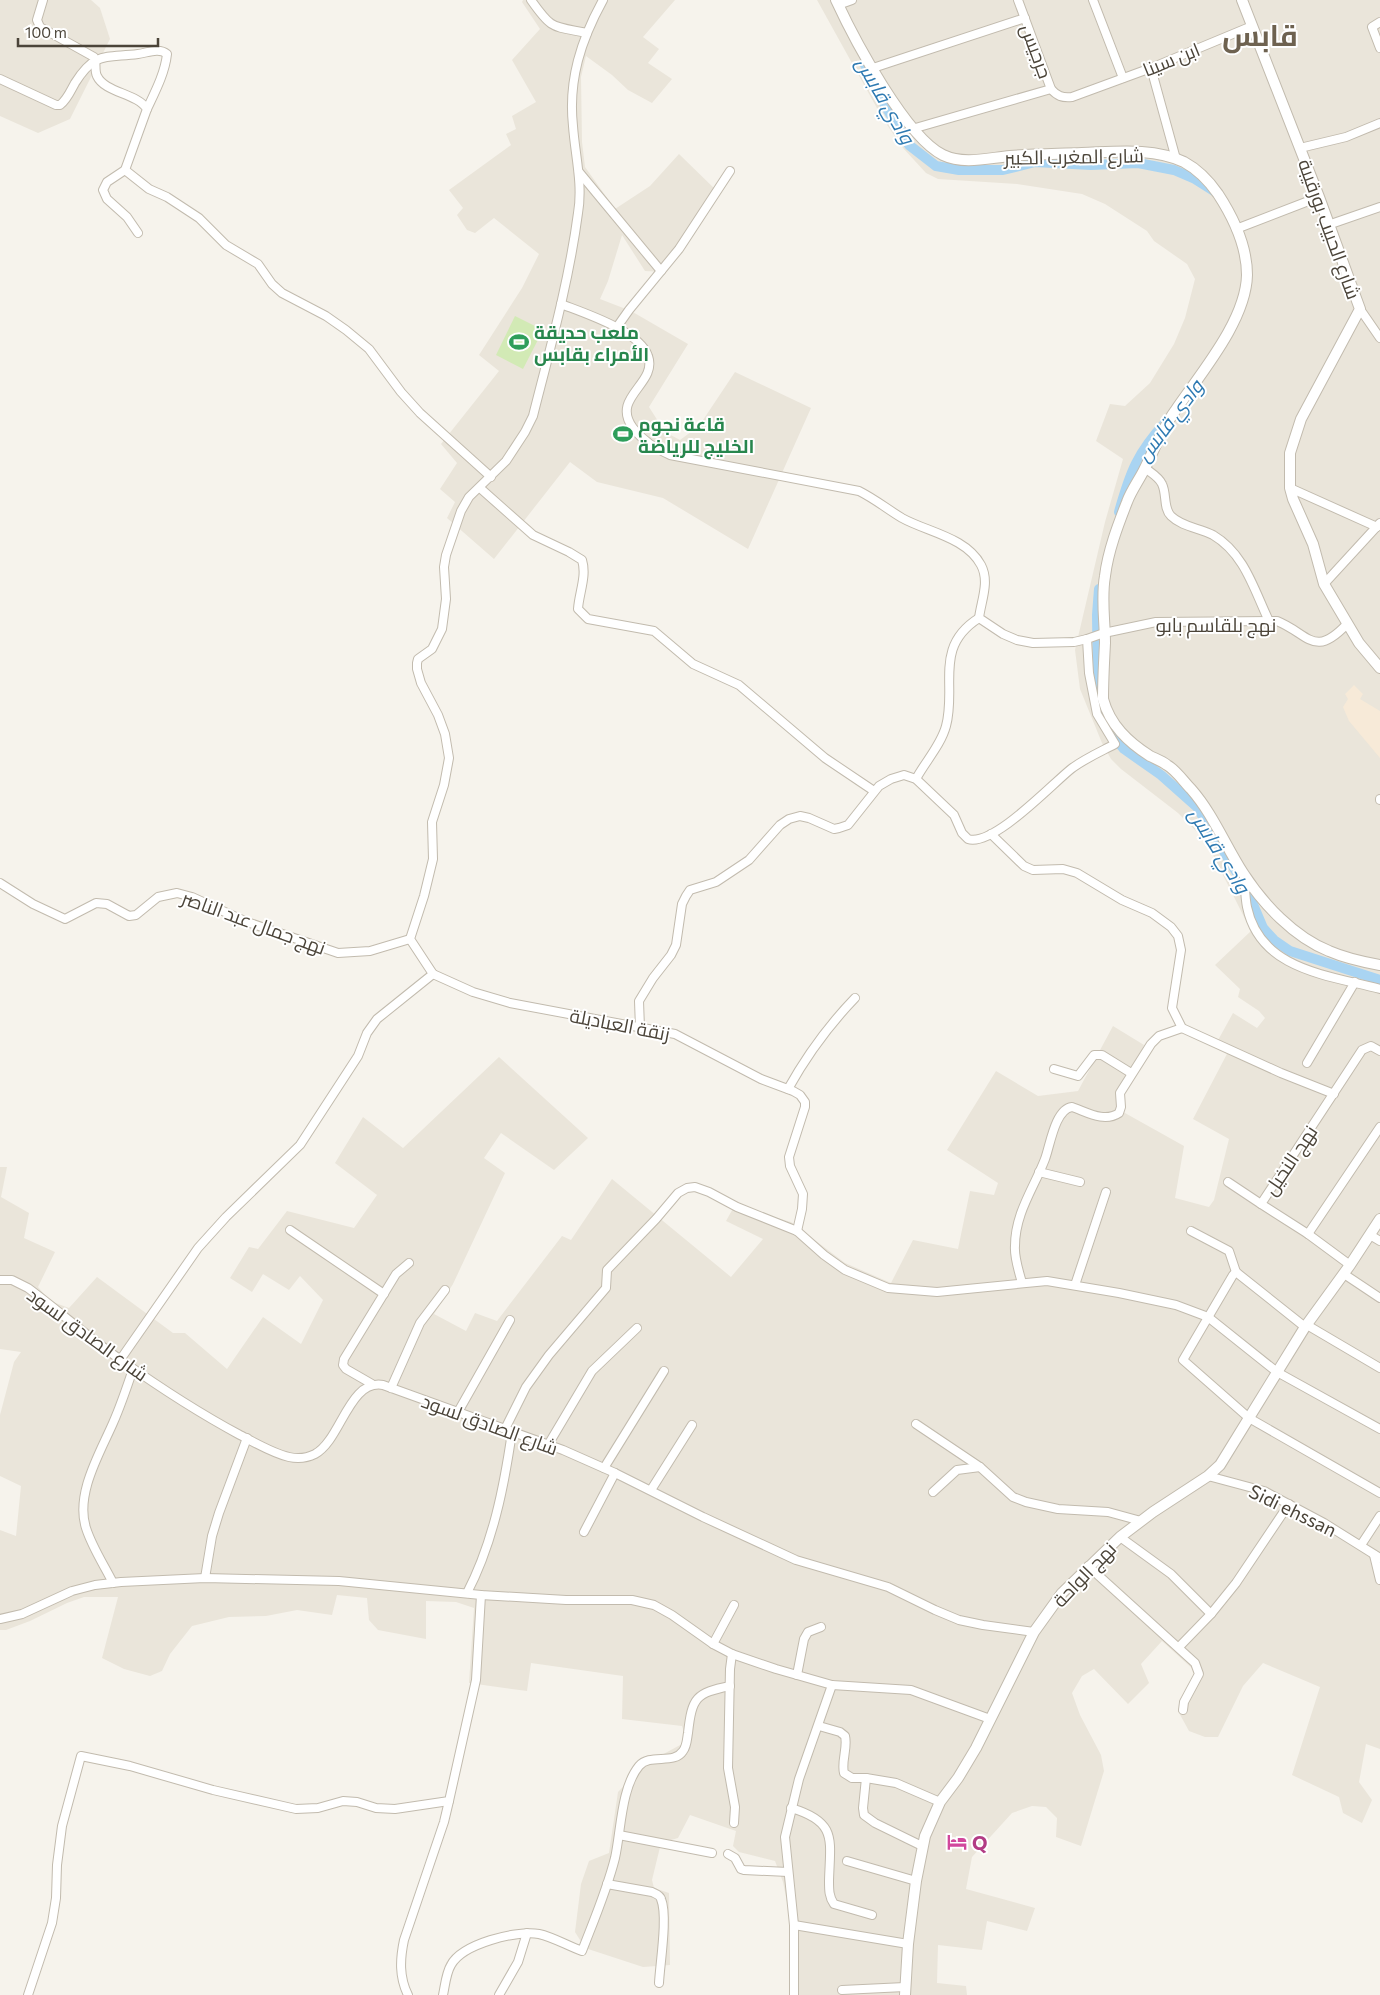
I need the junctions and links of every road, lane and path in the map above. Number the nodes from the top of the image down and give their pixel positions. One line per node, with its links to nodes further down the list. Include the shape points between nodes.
1 (43, 0): 14 (street, via 37,13 40,27)
2 (531, 0): 12 (street, via 553,26)
3 (603, 0): 12 (street)
4 (852, 0): 8 (street)
5 (1018, 0): 9 (street, جرجيس)
6 (1094, 0): 17 (street)
7 (1242, 0): 11 (street, شارع الحبيب بورقيبة)
8 (837, 2): 15 (street, شارع المغرب الكبير)
9 (1025, 18): 15 (street); 19 (street, جرجيس)
10 (1380, 22): 13 (street, via 1372,26)
11 (1252, 26): 16 (street, ابن سينا); 24 (street, شارع الحبيب بورقيبة)
12 (587, 33): 28 (street, via 572,90)
13 (1380, 48)
14 (96, 60): 18 (street, via 85,69 60,105); 21 (street, via 96,74 101,82); 21 (street, via 110,55 165,52 166,60 157,90)
15 (873, 68): 23 (street, شارع المغرب الكبير)
16 (1151, 68): 17 (street, ابن سينا); 25 (street)
17 (1123, 78): 20 (street, ابن سينا)
18 (0, 80)
19 (1051, 88): 20 (street, جرجيس, via 1056,95 1065,98); 23 (street)
20 (1090, 90)
21 (147, 109): 26 (street)
22 (1380, 123): 24 (street, via 1346,137)
23 (912, 129): 25 (street, شارع المغرب الكبير, via 928,145 955,160 1124,152)
24 (1300, 148): 29 (street, شارع الحبيب بورقيبة)
25 (1176, 159): 32 (street, شارع المغرب الكبير, via 1209,182)
26 (125, 170): 33 (street, via 107,182 103,190 107,199 127,216); 40 (street, via 149,189 199,218 226,244 258,264 282,293 326,316 369,349 420,413)
27 (730, 171): 34 (street, via 679,249)
28 (579, 172): 34 (street); 35 (street, via 579,211)
29 (1319, 197): 31 (street, شارع الحبيب بورقيبة); 32 (street)
30 (1380, 207): 31 (street)
31 (1328, 224): 36 (street, شارع الحبيب بورقيبة)
32 (1236, 229): 39 (street, شارع المغرب الكبير, via 1244,251 1247,274 1242,300 1216,355 1164,427)
33 (138, 233)
34 (661, 270): 37 (street)
35 (561, 304): 37 (street); 40 (street, via 533,416 506,460)
36 (1360, 309): 38 (street); 42 (street, شارع الحبيب بورقيبة, via 1298,428 1290,453)
37 (617, 327): 45 (street, via 648,355 646,374 626,413 637,433 652,446 670,455 859,492 878,501 902,518 944,536 973,555 982,566 985,582)
38 (1380, 338)
39 (1145, 468): 46 (street, via 1161,481 1168,513 1174,519 1211,534 1234,551); 48 (street, شارع المغرب الكبير, via 1128,499 1108,555 1104,579)
40 (491, 477): 41 (street)
41 (480, 488): 52 (street, via 533,535 582,560 585,570 578,609 583,616 654,631 693,664 740,685 824,758); 56 (street, via 461,510 446,555 442,629 432,649 418,659 418,676 445,734 449,758 432,822 432,859)
42 (1290, 488): 43 (street); 44 (street, شارع الحبيب بورقيبة, via 1313,544)
43 (1379, 525): 44 (street)
44 (1324, 584): 47 (street, شارع الحبيب بورقيبة)
45 (979, 618): 49 (street, نهج بلقاسم بابو, via 1017,640 1058,643); 51 (street, via 970,624 953,649 948,664 946,727)
46 (1269, 621): 47 (street, نهج بلقاسم بابو, via 1286,625 1314,642 1328,639); 48 (street, نهج بلقاسم بابو, via 1156,622)
47 (1347, 624): 50 (street, شارع الحبيب بورقيبة)
48 (1104, 633): 49 (street, نهج بلقاسم بابو); 54 (street, شارع المغرب الكبير, via 1103,700 1108,716 1130,742 1168,765 1190,789 1215,822)
49 (1087, 639): 53 (street, via 1097,714 1115,744 1072,769)
50 (1380, 668)
51 (916, 779): 52 (street, via 904,775 891,779); 53 (street, via 954,815 968,839 977,840)
52 (874, 791): 62 (street, via 848,825 834,829 800,816 789,819 743,864 716,882 690,890 682,904 676,945 639,1001)
53 (991, 834): 63 (street, via 1024,866 1033,870 1063,868 1077,873 1172,927 1181,950 1172,1008)
54 (1243, 873): 57 (street, شارع المغرب الكبير, via 1269,905 1309,940 1328,951); 59 (street, via 1247,907 1262,942 1284,960)
55 (0, 883): 56 (street, نهج جمال عبد الناصر, via 65,919 96,903 129,916 136,915 158,896 177,893 338,953 370,951)
56 (410, 939): 58 (street)
57 (1380, 965)
58 (433, 974): 62 (street, زنقة العباديلة, via 473,992 510,1003); 96 (street, via 377,1019 353,1064 300,1145 198,1248)
59 (1356, 982): 60 (street); 65 (street)
60 (1380, 989)
61 (855, 998): 68 (street, via 806,1056)
62 (640, 1028): 68 (street, زنقة العباديلة, via 675,1034)
63 (1182, 1028): 67 (street, via 1159,1036); 69 (street)
64 (1380, 1051): 69 (street, نهج النخيل, via 1371,1046 1362,1050)
65 (1307, 1063)
66 (1054, 1069): 67 (street, via 1078,1076 1094,1055 1102,1055)
67 (1131, 1073): 71 (street, via 1120,1093 1119,1114 1097,1117 1072,1107 1063,1111 1054,1127)
68 (788, 1089): 78 (street, زنقة العباديلة, via 800,1095 805,1102 789,1157 802,1194)
69 (1334, 1094): 75 (street, نهج النخيل)
70 (1380, 1127): 80 (street)
71 (1039, 1172): 72 (street); 87 (street, via 1022,1209 1016,1235 1016,1258)
72 (1080, 1182)
73 (1228, 1182): 75 (street)
74 (1106, 1192): 88 (street)
75 (1261, 1204): 80 (street, نهج النخيل)
76 (1380, 1219): 81 (street, نهج الواحة)
77 (290, 1230): 90 (street)
78 (797, 1231): 87 (street, via 845,1270 888,1288 938,1292); 108 (street, via 695,1187 678,1193 607,1270 606,1288 549,1355 526,1388)
79 (1191, 1231): 85 (street, via 1228,1251)
80 (1308, 1234): 84 (street, نهج النخيل)
81 (1370, 1235): 82 (street); 84 (street, نهج الواحة)
82 (1380, 1240)
83 (410, 1263): 90 (street, via 396,1274)
84 (1347, 1269): 91 (street, نهج النخيل); 94 (street, نهج الواحة)
85 (1236, 1272): 92 (street); 94 (street)
86 (0, 1280): 96 (street, شارع الصادق لسود, via 12,1280 28,1288)
87 (1022, 1283): 88 (street, via 1047,1281)
88 (1074, 1285): 92 (street, via 1176,1305)
89 (445, 1290): 102 (street, via 420,1323)
90 (384, 1294): 101 (street, via 343,1365)
91 (1380, 1298)
92 (1208, 1317): 100 (street); 104 (street, via 1184,1362)
93 (510, 1320): 103 (street)
94 (1306, 1326): 97 (street); 100 (street, نهج الواحة)
95 (638, 1328): 110 (street, via 592,1371)
96 (120, 1360): 98 (street, شارع الصادق لسود)
97 (1380, 1368)
98 (134, 1369): 109 (street, شارع الصادق لسود, via 212,1420); 128 (street, via 96,1460 82,1507 85,1527)
99 (664, 1371): 112 (street)
100 (1278, 1372): 104 (street, نهج الواحة); 107 (street)
101 (372, 1384): 102 (street, شارع الصادق لسود); 109 (street, شارع الصادق لسود, via 356,1396 326,1445 308,1457 288,1456)
102 (391, 1388): 103 (street, شارع الصادق لسود)
103 (458, 1412): 108 (street, شارع الصادق لسود)
104 (1249, 1418): 114 (street, نهج الواحة, via 1220,1465); 117 (street)
105 (916, 1424): 111 (street)
106 (692, 1425): 115 (street)
107 (1380, 1429)
108 (508, 1431): 110 (street, شارع الصادق لسود); 129 (street, via 506,1468 496,1515 484,1555)
109 (247, 1438): 126 (street, via 212,1536)
110 (548, 1445): 112 (street, شارع الصادق لسود)
111 (980, 1467): 116 (street, via 957,1470); 120 (street, via 1013,1497 1026,1502 1058,1509 1108,1512)
112 (604, 1468): 113 (street, شارع الصادق لسود)
113 (615, 1473): 115 (street, شارع الصادق لسود); 121 (street)
114 (1208, 1476): 118 (street, Sidi ehssan, via 1264,1492); 120 (street, نهج الواحة)
115 (651, 1490): 135 (street, شارع الصادق لسود, via 796,1560 888,1587 959,1620)
116 (933, 1492)
117 (1380, 1493)
118 (1289, 1504): 123 (street, Sidi ehssan); 132 (street)
119 (1380, 1516): 123 (street)
120 (1142, 1521): 122 (street, نهج الواحة)
121 (584, 1532)
122 (1120, 1537): 125 (street, نهج الواحة); 132 (street, via 1171,1574)
123 (1361, 1546): 124 (street, Sidi ehssan)
124 (1377, 1557): 127 (street, Sidi ehssan)
125 (1088, 1566): 135 (street, نهج الواحة, via 1062,1593); 137 (street)
126 (205, 1578): 128 (street); 129 (street, via 339,1582)
127 (1380, 1580)
128 (113, 1583): 133 (street, via 72,1590 22,1614)
129 (467, 1593): 130 (street)
130 (481, 1595): 136 (street, via 642,1602 668,1612); 146 (street, via 476,1680)
131 (734, 1605): 136 (street)
132 (1211, 1614): 137 (street)
133 (0, 1620)
134 (821, 1627): 139 (street, via 808,1632 804,1640)
135 (1034, 1632): 143 (street, نهج الواحة)
136 (713, 1644): 138 (street)
137 (1179, 1647): 142 (street, via 1195,1663 1198,1674)
138 (732, 1654): 139 (street); 141 (street)
139 (797, 1675): 140 (street)
140 (832, 1685): 143 (street, via 906,1689); 144 (street)
141 (730, 1686): 149 (street, via 728,1768 735,1807); 150 (street, via 702,1693 696,1700 684,1751 677,1756 650,1759 639,1765 631,1779)
142 (1183, 1710)
143 (990, 1719): 147 (street, نهج الواحة, via 958,1778)
144 (819, 1726): 145 (street, via 845,1736 844,1773 852,1778); 148 (street)
145 (866, 1778): 147 (street, via 896,1783); 151 (street, via 862,1808 868,1819)
146 (449, 1801): 165 (street, via 395,1809 344,1801 318,1808 296,1809 81,1756 62,1826 52,1923); 166 (street, via 404,1940 401,1972)
147 (940, 1802): 151 (street, نهج الواحة)
148 (791, 1808): 155 (street, via 784,1837); 158 (street, via 816,1818 827,1830 830,1845 829,1893 834,1904)
149 (734, 1823)
150 (619, 1835): 152 (street); 157 (street)
151 (922, 1846): 156 (street, نهج الواحة)
152 (712, 1853)
153 (728, 1854): 155 (street, via 744,1870)
154 (847, 1861): 156 (street)
155 (788, 1872): 159 (street)
156 (916, 1881): 161 (street, نهج الواحة)
157 (607, 1884): 160 (street, via 582,1951); 162 (street, via 652,1892 662,1899 664,1914)
158 (872, 1914)
159 (794, 1925): 161 (street); 169 (street)
160 (527, 1933): 167 (street, via 479,1945 461,1954 450,1966); 168 (street, via 518,1962)
161 (908, 1944): 164 (street, نهج الواحة)
162 (659, 1982)
163 (842, 1990): 164 (street)
164 (905, 1991)
165 (28, 1995)
166 (408, 1995)
167 (443, 1995)
168 (499, 1995)
169 (794, 1995)

